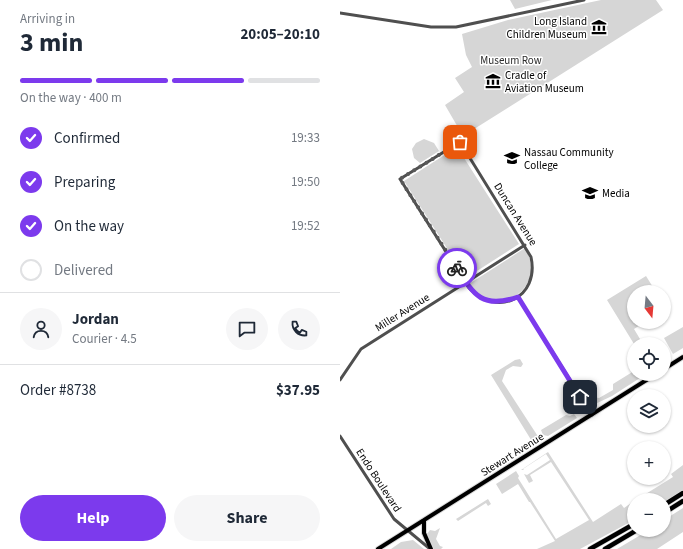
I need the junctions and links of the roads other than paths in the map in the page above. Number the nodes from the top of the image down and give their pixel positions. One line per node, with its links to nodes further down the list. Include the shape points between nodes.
1 (584, 0): 2 (street, via 456,27 431,27)
2 (340, 13)
3 (525, 245): 4 (street, Miller Avenue); 4 (street, Duncan Avenue, via 460,142 400,179); 5 (street, Duncan Avenue, via 531,257 533,273 528,287)
4 (466, 282): 5 (street, via 475,294 488,301 502,303); 8 (street, Miller Avenue, via 361,349)
5 (518, 297): 10 (street)
6 (683, 357): 7 (main road)
7 (671, 365)
8 (340, 380)
9 (645, 381): 10 (main road, Stewart Avenue)
10 (592, 415): 16 (main road, Stewart Avenue)
11 (340, 436): 18 (street, Endo Boulevard, via 394,519)
12 (683, 493): 13 (highway)
13 (671, 501)
14 (683, 501): 15 (highway)
15 (671, 509)
16 (424, 520): 18 (main road, Stewart Avenue); 22 (main road, via 424,532)
17 (627, 528): 23 (highway)
18 (407, 530): 21 (main road, Stewart Avenue); 22 (street, Endo Boulevard)
19 (627, 536): 20 (highway)
20 (608, 548)
21 (378, 549)
22 (430, 549)
23 (590, 549)

